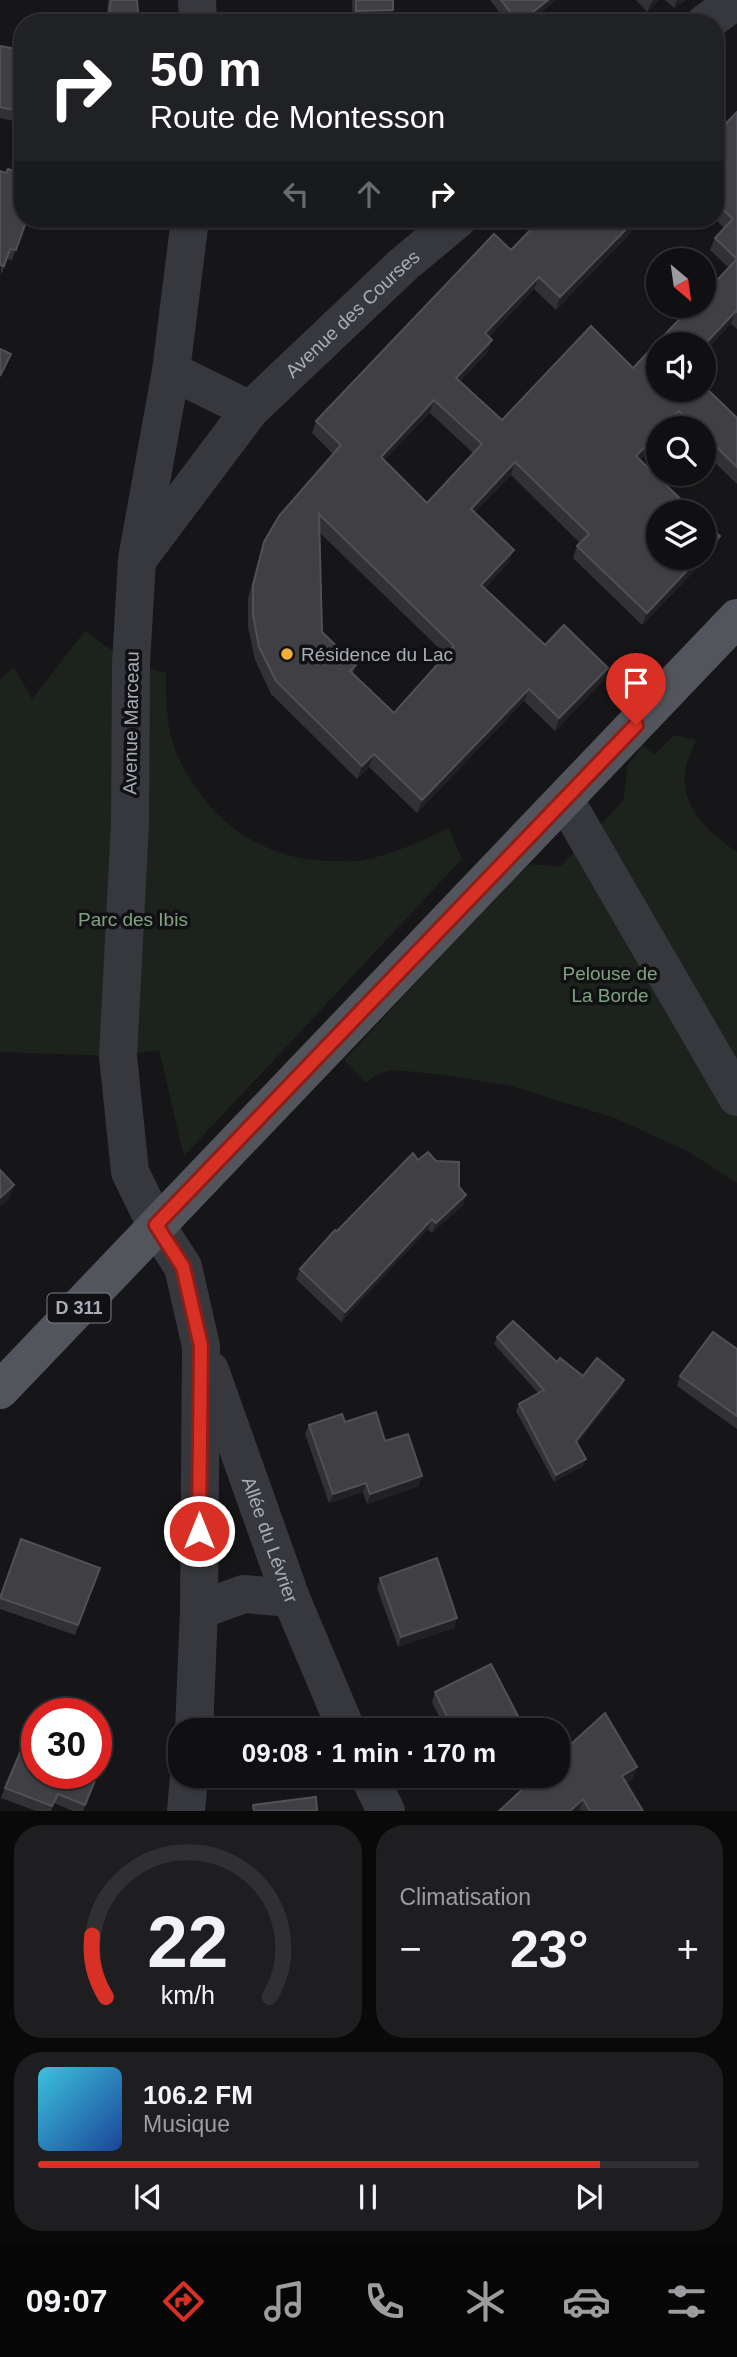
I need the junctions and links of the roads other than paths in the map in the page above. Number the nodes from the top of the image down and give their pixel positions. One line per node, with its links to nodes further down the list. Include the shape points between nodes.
1 (737, 0): 2 (street)
2 (718, 14)
3 (189, 228): 5 (street, Avenue Marceau)
4 (447, 228): 6 (street, Avenue des Courses)
5 (171, 371): 6 (street); 7 (street, Avenue Marceau)
6 (250, 410): 7 (street, Avenue des Courses)
7 (137, 559): 11 (street, Avenue Marceau, via 118,1056 131,1172)
8 (737, 618): 9 (main road, D 311)
9 (565, 800): 10 (street); 11 (main road, D 311)
10 (737, 1097)
11 (156, 1225): 12 (street, Avenue Marceau, via 183,1267); 13 (main road, D 311)
12 (201, 1346): 14 (street, Allée du Lévrier); 15 (street)
13 (0, 1390)
14 (291, 1598): 15 (street, via 244,1594); 17 (street, Allée du Lévrier)
15 (199, 1610): 16 (street)
16 (195, 1718)
17 (342, 1718)
18 (188, 1788): 20 (street)
19 (375, 1788): 21 (street)
20 (186, 1811)
21 (386, 1811)

